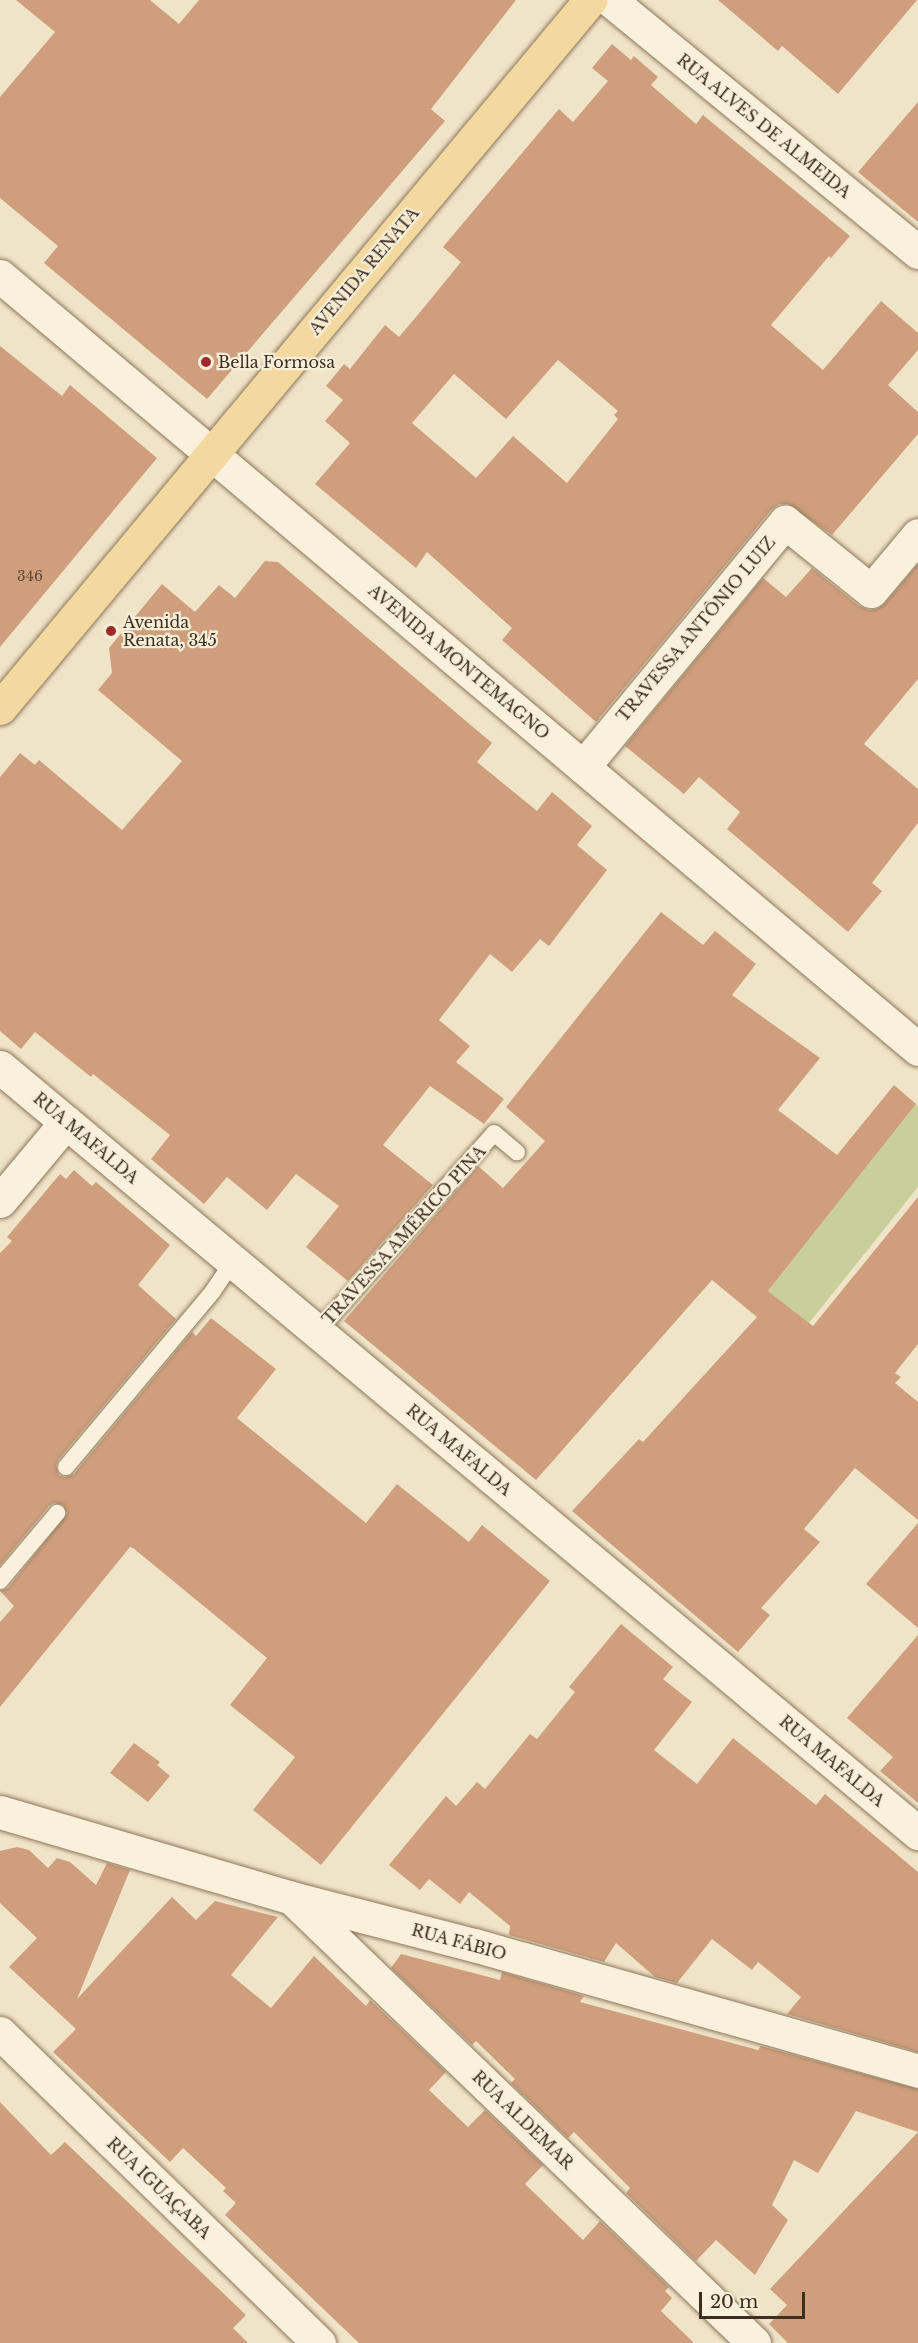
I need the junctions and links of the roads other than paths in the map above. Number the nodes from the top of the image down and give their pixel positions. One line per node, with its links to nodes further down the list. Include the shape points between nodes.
1 (590, 0): 5 (main road, AVENIDA RENATA)
2 (610, 0): 3 (street, RUA ALVES DE ALMEIDA)
3 (918, 252)
4 (0, 276): 5 (street, AVENIDA MONTEMAGNO)
5 (212, 454): 7 (main road, AVENIDA RENATA); 8 (street, AVENIDA MONTEMAGNO)
6 (918, 535): 8 (street, TRAVESSA ANTÔNIO LUIZ, via 871,591 785,522)
7 (0, 708)
8 (583, 767): 9 (street, AVENIDA MONTEMAGNO)
9 (918, 1048)
10 (0, 1067): 11 (street, RUA MAFALDA)
11 (66, 1122): 13 (street); 14 (street, RUA MAFALDA)
12 (517, 1152): 15 (lane, TRAVESSA AMÉRICO PINA, via 495,1133)
13 (0, 1201)
14 (233, 1261): 15 (street, RUA MAFALDA); 16 (lane, via 213,1291)
15 (317, 1332): 20 (street, RUA MAFALDA)
16 (66, 1467)
17 (57, 1514): 18 (lane)
18 (0, 1581)
19 (0, 1812): 21 (street, RUA FÁBIO)
20 (918, 1833)
21 (292, 1898): 23 (street, RUA FÁBIO); 25 (street, RUA ALDEMAR)
22 (0, 2033): 24 (street, RUA IGUAÇABA)
23 (918, 2072)
24 (319, 2343)
25 (754, 2343)

